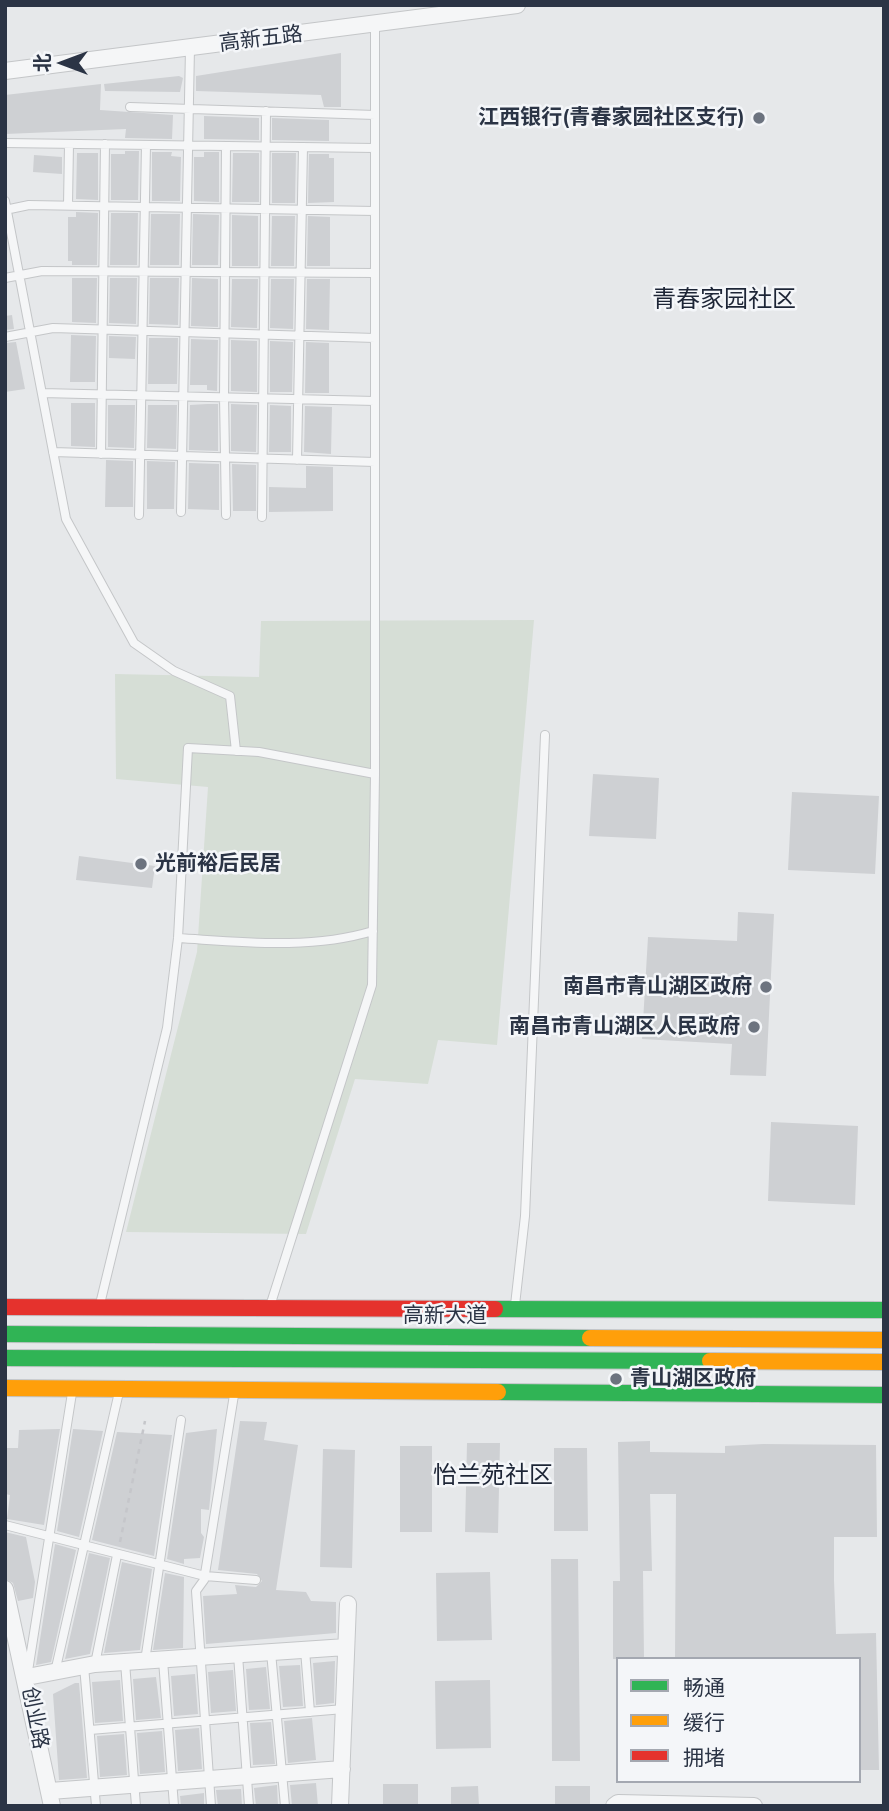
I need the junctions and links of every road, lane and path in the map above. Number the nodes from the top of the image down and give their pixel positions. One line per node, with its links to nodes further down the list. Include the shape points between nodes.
1 (517, 5): 2 (street, 高新五路)
2 (375, 25): 3 (street, 高新五路); 8 (lane)
3 (190, 48): 4 (street, 高新五路); 6 (lane)
4 (5, 71)
5 (130, 107): 6 (lane)
6 (189, 108): 7 (lane); 13 (lane)
7 (266, 111): 8 (lane); 15 (lane)
8 (375, 115): 17 (lane)
9 (5, 143): 10 (lane)
10 (69, 144): 11 (lane); 18 (lane)
11 (105, 144): 12 (lane); 19 (lane)
12 (146, 145): 13 (lane); 21 (lane)
13 (188, 145): 14 (lane); 22 (lane)
14 (226, 146): 15 (lane); 23 (lane)
15 (266, 146): 16 (lane); 24 (lane)
16 (303, 147): 17 (lane); 25 (lane)
17 (375, 148): 26 (lane)
18 (68, 205): 19 (lane); 20 (lane)
19 (104, 206): 21 (lane); 27 (lane)
20 (6, 207): 34 (lane)
21 (144, 207): 22 (lane); 28 (lane)
22 (187, 208): 23 (lane); 29 (lane)
23 (226, 208): 24 (lane); 30 (lane)
24 (265, 209): 25 (lane); 31 (lane)
25 (302, 210): 26 (lane); 32 (lane)
26 (375, 211): 33 (lane)
27 (104, 271): 28 (lane); 34 (lane); 36 (lane)
28 (144, 271): 29 (lane); 37 (lane)
29 (186, 272): 30 (lane); 39 (lane)
30 (225, 272): 31 (lane); 40 (lane)
31 (265, 272): 32 (lane); 41 (lane)
32 (300, 273): 33 (lane); 42 (lane)
33 (375, 274): 44 (lane)
34 (19, 275): 35 (lane); 38 (lane)
35 (5, 278)
36 (103, 329): 37 (lane); 38 (lane); 46 (lane)
37 (142, 330): 39 (lane); 47 (lane)
38 (30, 332): 43 (lane); 45 (lane)
39 (185, 332): 40 (lane); 48 (lane)
40 (224, 333): 41 (lane); 49 (lane)
41 (264, 335): 42 (lane); 50 (lane)
42 (299, 336): 44 (lane); 51 (lane)
43 (5, 337)
44 (375, 338): 52 (lane)
45 (42, 393): 46 (lane); 53 (lane)
46 (102, 395): 47 (lane); 54 (lane)
47 (141, 396): 48 (lane); 55 (lane)
48 (184, 396): 49 (lane); 56 (lane)
49 (224, 397): 50 (lane); 57 (lane)
50 (263, 398): 51 (lane); 58 (lane)
51 (298, 399): 52 (lane); 59 (lane)
52 (375, 401): 60 (lane)
53 (53, 452): 54 (lane); 66 (lane, via 66,519 134,643 174,671 230,696)
54 (101, 454): 55 (lane)
55 (140, 455): 56 (lane); 62 (lane)
56 (182, 456): 57 (lane); 61 (lane)
57 (224, 457): 58 (lane); 63 (lane)
58 (262, 459): 59 (lane); 64 (lane)
59 (297, 460): 60 (lane)
60 (375, 462): 67 (lane)
61 (181, 512)
62 (139, 515)
63 (226, 516)
64 (262, 517)
65 (545, 735): 73 (lane, via 525,1216)
66 (236, 751): 67 (lane); 69 (lane, via 188,748)
67 (375, 774): 68 (lane)
68 (373, 931): 69 (lane, via 340,941 262,943); 70 (lane, via 372,985)
69 (178, 937): 72 (lane, via 167,1028)
70 (270, 1306): 72 (main road); 73 (main road)
71 (5, 1307): 72 (main road)
72 (100, 1307)
73 (515, 1308): 74 (main road)
74 (884, 1310)
75 (5, 1334): 76 (main road, 高新大道)
76 (884, 1340)
77 (5, 1358): 78 (main road, 高新大道)
78 (884, 1362)
79 (5, 1388): 80 (main road)
80 (73, 1388): 81 (main road); 87 (lane)
81 (120, 1388): 82 (main road); 88 (lane)
82 (235, 1389): 83 (main road); 91 (lane)
83 (884, 1395)
84 (181, 1420): 90 (lane)
85 (145, 1421): 89 (path)
86 (5, 1525): 87 (lane)
87 (48, 1538): 88 (lane); 105 (lane)
88 (83, 1547): 89 (lane); 104 (lane)
89 (117, 1555): 90 (lane); 103 (lane)
90 (158, 1565): 91 (lane); 101 (lane)
91 (205, 1577): 92 (lane); 99 (lane, via 196,1591)
92 (256, 1580)
93 (5, 1589): 105 (street, 创业路)
94 (348, 1604): 95 (street)
95 (346, 1647): 96 (street); 106 (street)
96 (305, 1650): 97 (street); 107 (lane)
97 (271, 1652): 98 (street); 108 (lane)
98 (238, 1654): 99 (street); 109 (lane)
99 (201, 1657): 100 (street); 110 (lane)
100 (163, 1660): 101 (street); 111 (lane)
101 (145, 1661): 102 (street)
102 (125, 1662): 103 (street); 112 (lane)
103 (90, 1665): 104 (street); 113 (lane)
104 (55, 1672): 105 (street)
105 (27, 1677): 121 (street, 创业路)
106 (344, 1709): 107 (lane); 114 (street)
107 (310, 1712): 108 (lane)
108 (277, 1715): 109 (lane); 115 (lane)
109 (242, 1718): 110 (lane); 116 (lane)
110 (205, 1721): 111 (lane); 117 (lane)
111 (168, 1724): 112 (lane); 118 (lane)
112 (129, 1727): 113 (lane); 119 (lane)
113 (90, 1730): 120 (lane)
114 (342, 1769): 115 (street); 128 (street)
115 (282, 1773): 116 (street); 127 (lane)
116 (246, 1776): 117 (street); 126 (lane)
117 (209, 1779): 118 (street); 125 (lane)
118 (172, 1782): 119 (street); 124 (lane)
119 (134, 1785): 120 (street); 123 (lane)
120 (95, 1788): 121 (street); 122 (lane)
121 (51, 1799)
122 (96, 1806)
123 (136, 1806)
124 (174, 1806)
125 (211, 1806)
126 (249, 1806)
127 (285, 1806)
128 (340, 1806)
129 (614, 1806): 130 (street)
130 (754, 1806)

